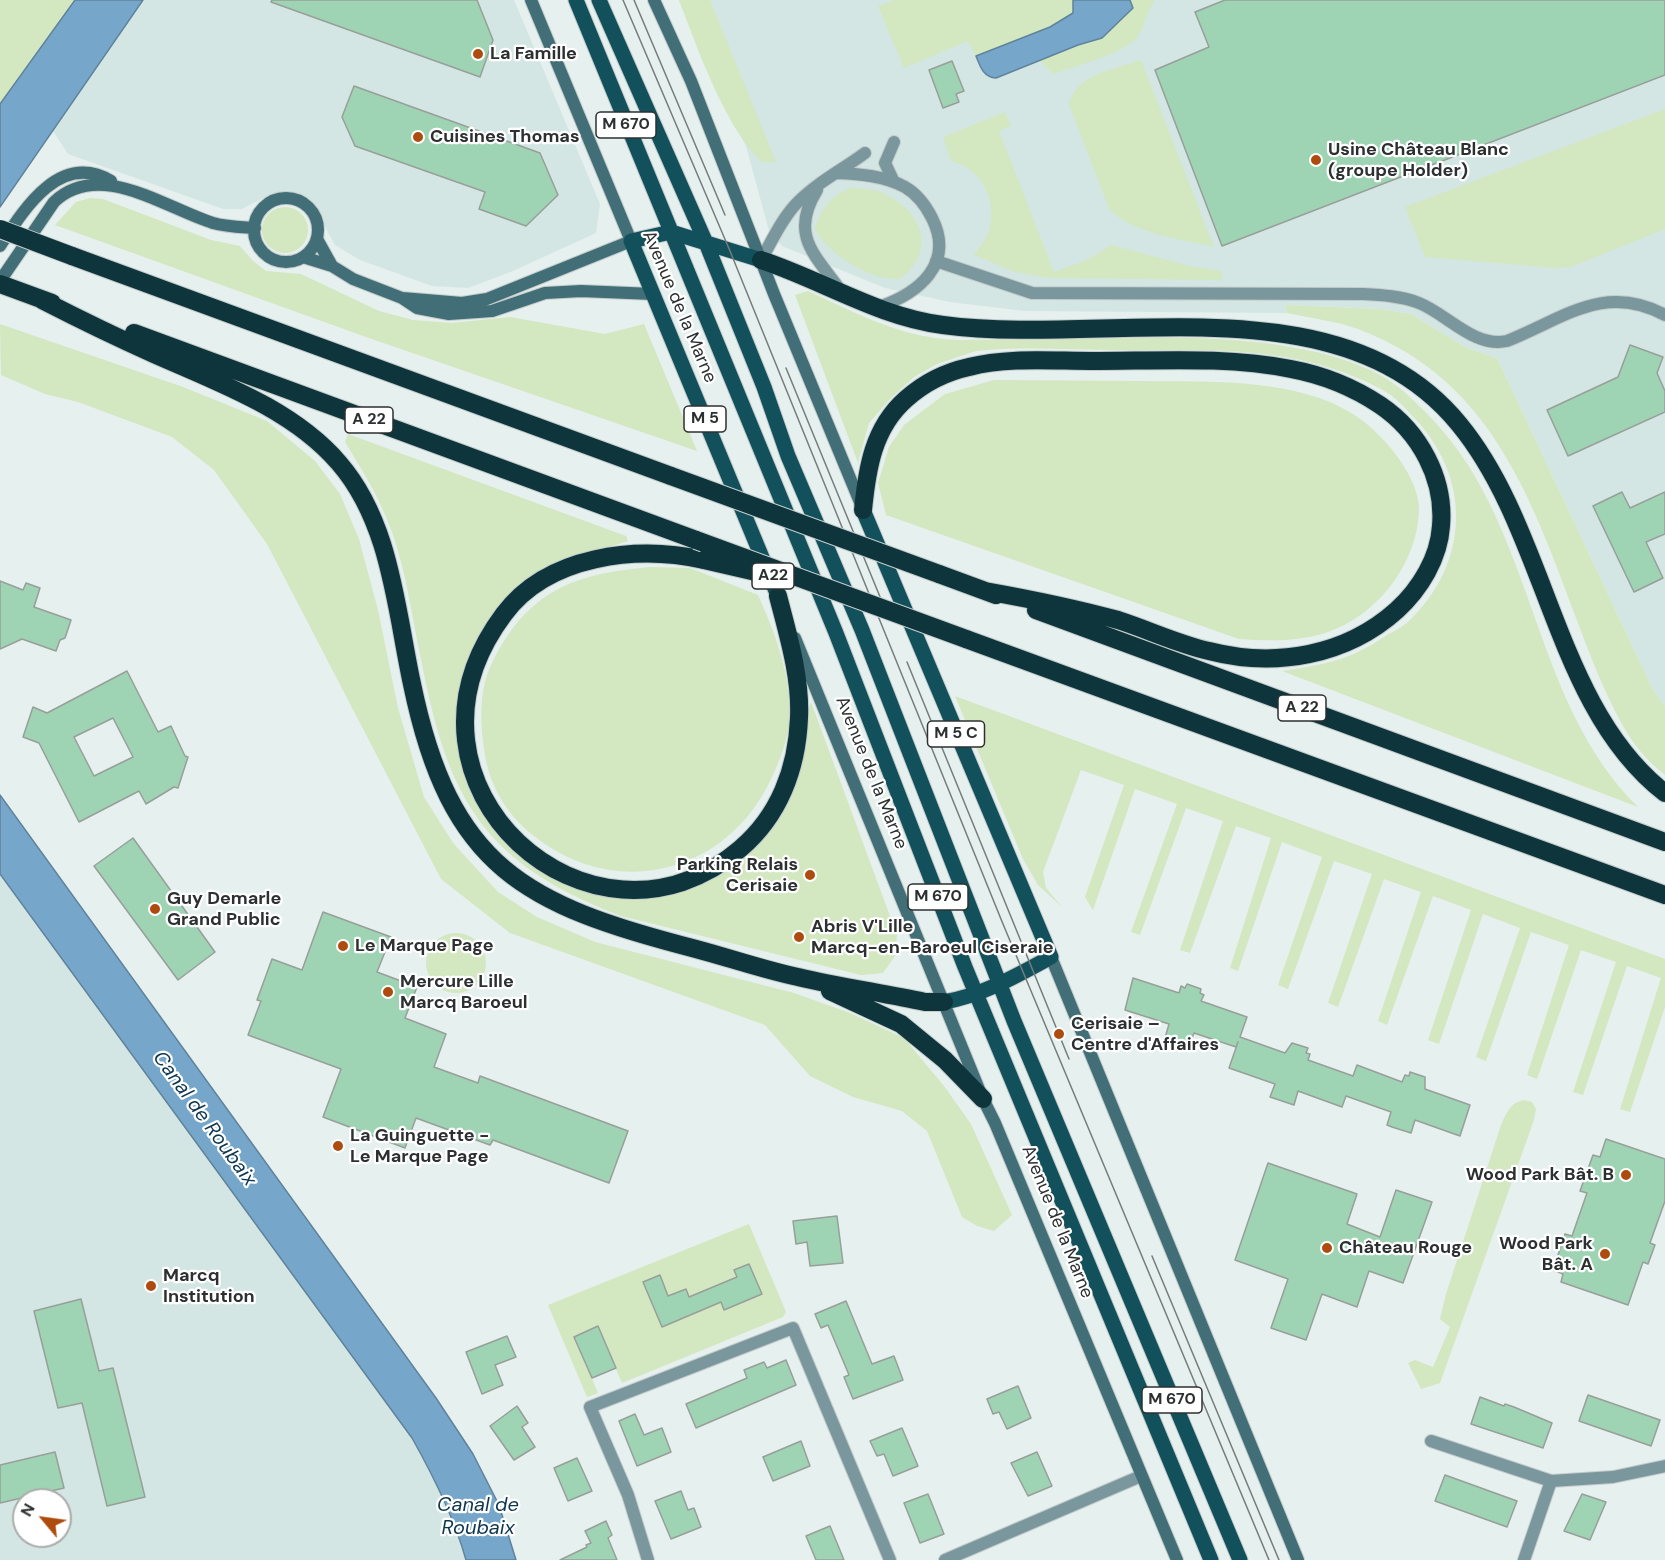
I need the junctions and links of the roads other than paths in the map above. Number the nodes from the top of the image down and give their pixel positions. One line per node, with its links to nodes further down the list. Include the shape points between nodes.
1 (531, 0): 15 (street, Avenue de la Marne / M 5)
2 (576, 0): 13 (main road, Avenue de la Marne / M 670)
3 (599, 0): 16 (main road, Avenue de la Marne / M 670)
4 (654, 0): 19 (street, M 5 C, via 691,81)
5 (894, 142): 9 (street, via 885,163)
6 (865, 153): 7 (street)
7 (837, 173): 8 (street); 9 (street)
8 (822, 182): 19 (street, via 787,215); 23 (street, via 808,208 805,235 814,255)
9 (894, 182): 20 (street, via 917,196 929,213 939,238)
10 (123, 189): 11 (street, via 216,224); 17 (street, via 103,177 86,173 59,179 32,200); 22 (street, via 91,183 66,192 47,211)
11 (255, 228): 14 (street, via 258,215 268,204 294,199 312,211); 18 (street, via 257,242 270,257 283,262)
12 (0, 229): 30 (highway, A 22, bridge)
13 (671, 232): 15 (main road); 16 (main road); 39 (main road, Avenue de la Marne / M 670, via 832,623)
14 (317, 239): 18 (street); 21 (street)
15 (631, 241): 24 (main road, Avenue de la Marne / M 5); 25 (street, via 487,299 462,303)
16 (706, 243): 19 (main road); 38 (main road, Avenue de la Marne / M 670)
17 (0, 246)
18 (303, 257): 21 (street)
19 (761, 260): 23 (highway); 29 (street, M 5 C)
20 (936, 261): 27 (street, via 912,293); 28 (street, via 1032,293 1397,297 1425,306 1476,336 1496,342 1610,301 1640,304)
21 (332, 266): 25 (street, via 353,279)
22 (0, 283): 26 (highway, A 22)
23 (843, 292): 27 (highway)
24 (653, 294): 25 (street, via 545,293 492,311 457,315 417,308); 32 (main road, Avenue de la Marne / M 5)
25 (402, 298)
26 (42, 300): 31 (highway, A 22, bridge); 37 (highway, via 266,408 310,436 338,462 365,500 377,527 434,767 463,822 499,865 540,896 598,922)
27 (879, 307): 33 (highway, via 919,321 962,327 1267,333 1355,351 1404,374 1450,413 1483,459 1527,546 1576,667 1616,744 1636,769)
28 (1665, 315)
29 (863, 510): 30 (highway, via 874,445 907,398 943,375 969,367 1036,362 1235,362 1325,377 1367,397 1412,434 1430,465 1441,497 1441,532 1418,586 1387,619 1365,634 1318,654 1266,658 1210,652 1102,616); 36 (main road, M 5 C)
30 (985, 591): 34 (highway, A 22)
31 (843, 593): 32 (highway, A22, bridge, via 671,554 627,554 575,565 528,590 507,610 476,659 464,710 472,773 497,820 512,837 552,867 604,886 669,886 714,869 767,822 781,799 797,746 799,716 791,650); 35 (highway, A 22, bridge)
32 (778, 596): 40 (street, Avenue de la Marne / M 5)
33 (1665, 793)
34 (1665, 842)
35 (1665, 895)
36 (1051, 957): 38 (main road); 52 (street, M 5 C)
37 (795, 977): 40 (highway, via 925,1002); 41 (highway, via 901,1024 945,1060)
38 (1000, 984): 39 (main road); 51 (main road, Avenue de la Marne / M 670)
39 (977, 994): 40 (main road); 50 (main road, Avenue de la Marne / M 670)
40 (944, 1002): 41 (street, Avenue de la Marne / M 5)
41 (983, 1099): 44 (street, Avenue de la Marne / M 5)
42 (1431, 1441): 45 (street)
43 (1665, 1466): 45 (street, via 1613,1477)
44 (1141, 1476): 48 (street); 49 (street, Avenue de la Marne / M 5)
45 (1551, 1481): 53 (street)
46 (648, 1560): 47 (street, via 628,1495 590,1407 793,1328)
47 (890, 1560)
48 (945, 1560)
49 (1177, 1560)
50 (1211, 1560)
51 (1240, 1560)
52 (1298, 1560)
53 (1524, 1560)

